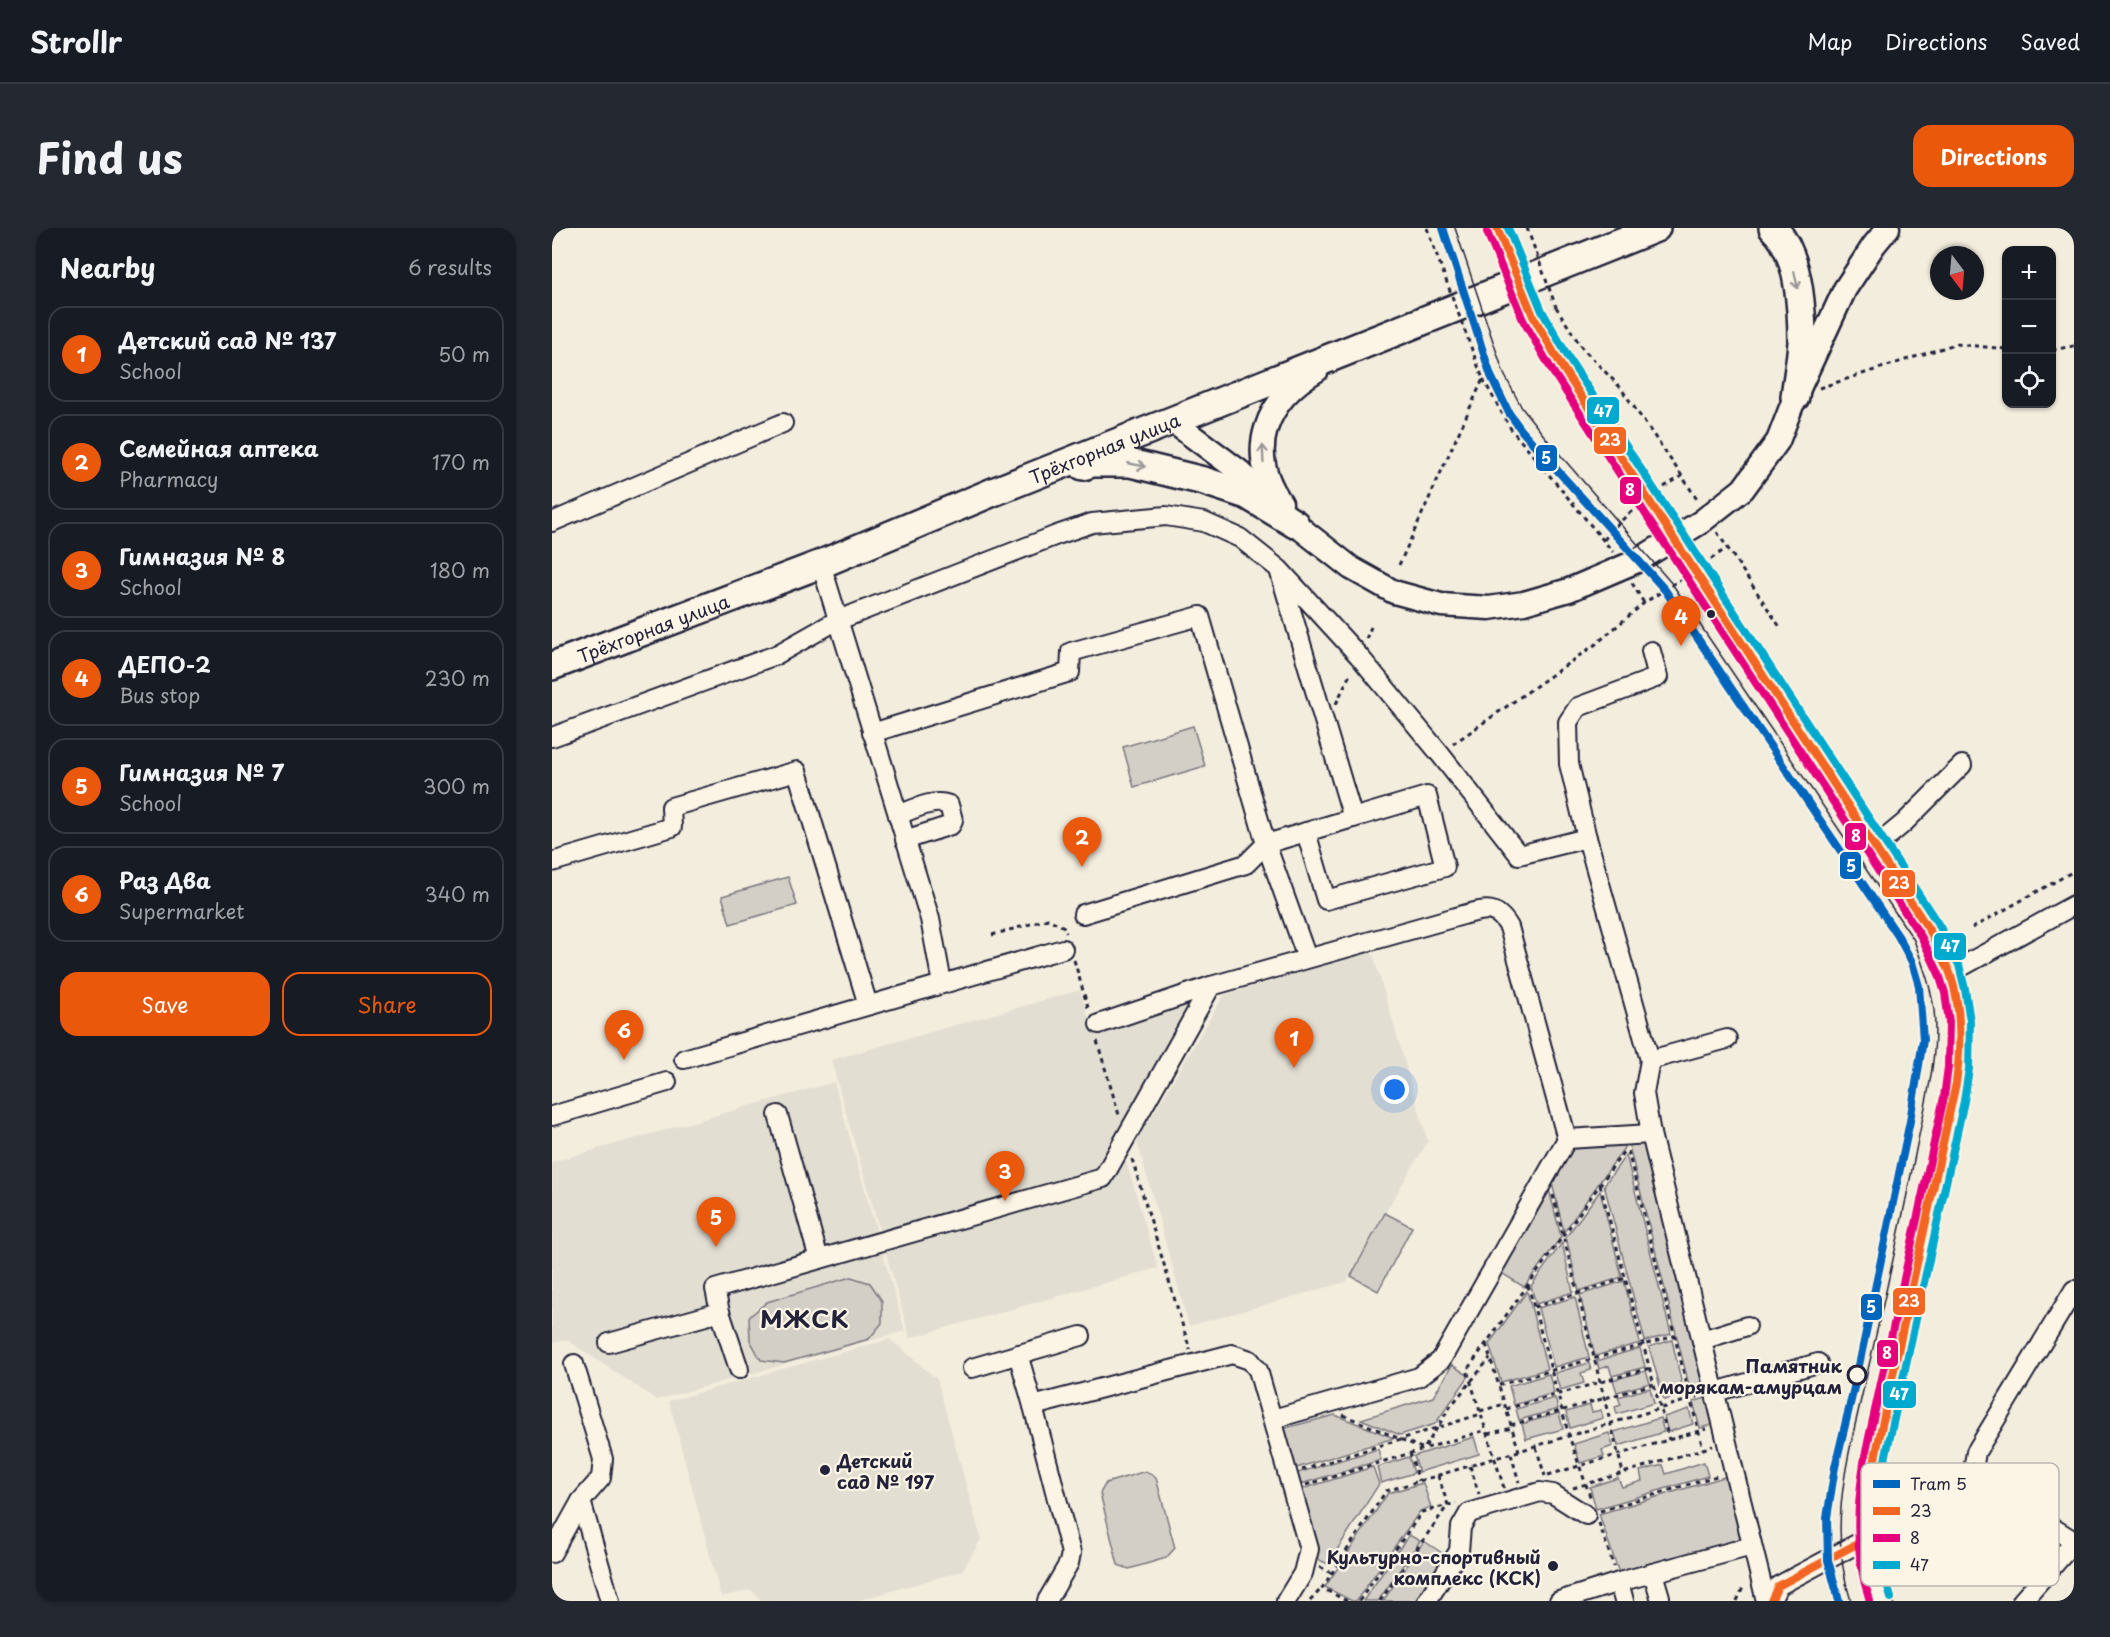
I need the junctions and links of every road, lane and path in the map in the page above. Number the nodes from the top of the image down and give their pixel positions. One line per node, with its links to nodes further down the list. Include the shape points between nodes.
1 (1427, 228): 11 (path, bridge)
2 (1497, 228): 19 (main road, bridge, via 1533,316 1562,367)
3 (1527, 228): 16 (path, bridge, via 1556,307 1582,348 1620,387)
4 (1658, 228): 7 (highway, Трёхгорная улица)
5 (1773, 228): 12 (highway, one-way to 12, via 1787,246 1798,287 1802,341)
6 (1888, 228): 12 (main road, via 1845,289)
7 (1375, 339): 13 (highway, Трёхгорная улица); 18 (main road, one-way to 7, via 1273,491 1264,468 1262,444 1268,420 1299,381)
8 (2074, 346): 10 (path)
9 (2002, 349): 12 (path, via 1955,344)
10 (2056, 349)
11 (1483, 379): 22 (path); 23 (path, via 1511,429)
12 (1795, 397): 16 (main road, via 1768,457 1743,489)
13 (1172, 421): 15 (highway, Трёхгорная улица); 18 (main road, via 1239,471)
14 (783, 423): 17 (street)
15 (998, 490): 18 (highway, one-way to 18, via 1092,464 1130,463 1247,495); 21 (highway, Трёхгорная улица)
16 (1708, 517): 19 (main road); 20 (path)
17 (552, 522)
18 (1295, 524): 23 (main road, via 1351,568 1394,592 1441,605 1489,608 1524,603 1569,590)
19 (1675, 538): 23 (main road); 25 (main road)
20 (1727, 548): 25 (path); 29 (path)
21 (820, 564): 27 (street); 32 (highway, Трёхгорная улица)
22 (1399, 565)
23 (1623, 567): 26 (path)
24 (1279, 569): 27 (street, via 1240,538 1204,522 1166,516 1092,523); 31 (street); 33 (street)
25 (1695, 570): 26 (path); 44 (main road)
26 (1644, 603): 36 (path, via 1596,644)
27 (837, 621): 34 (street); 35 (street, via 776,655)
28 (1371, 627): 31 (path)
29 (1780, 627)
30 (1651, 651): 41 (street, via 1658,677 1578,707 1568,722 1569,764)
31 (1359, 656): 33 (path); 36 (street)
32 (552, 666)
33 (1325, 726): 39 (street)
34 (872, 733): 38 (street); 43 (street, via 1070,672 1071,652 1200,616)
35 (552, 737)
36 (1440, 754): 41 (street, via 1520,855)
37 (1962, 765): 44 (street)
38 (898, 815): 42 (street); 42 (street, via 935,803 949,805 951,825)
39 (1353, 818): 40 (street); 40 (street, via 1427,796 1445,867 1326,900)
40 (1306, 832): 43 (street)
41 (1587, 838): 60 (street)
42 (905, 840): 54 (street, via 930,920)
43 (1266, 844): 48 (street, via 1246,864); 52 (street)
44 (1875, 847): 53 (main road, via 1931,933)
45 (552, 862): 56 (street, via 672,827 671,807 797,771)
46 (2074, 871): 49 (path)
47 (2074, 905): 53 (street)
48 (1083, 914)
49 (1972, 928)
50 (992, 934): 51 (path, via 1048,919 1064,927)
51 (1068, 949): 54 (street); 57 (path)
52 (1307, 958): 55 (street); 66 (street, via 1478,911 1492,910 1502,916 1509,927)
53 (1950, 973): 125 (main road, via 1961,1027 1960,1062)
54 (942, 983): 56 (street)
55 (1211, 986): 57 (street); 65 (street)
56 (868, 1005): 59 (street)
57 (1095, 1026): 65 (path)
58 (1727, 1039): 60 (street)
59 (684, 1059)
60 (1650, 1060): 64 (street, via 1644,1093)
61 (667, 1082): 62 (street)
62 (552, 1115)
63 (778, 1115): 70 (street)
64 (1651, 1134): 66 (street); 80 (street)
65 (1126, 1138): 70 (street, via 1103,1178); 87 (path)
66 (1567, 1139): 67 (street)
67 (1548, 1175): 69 (path); 109 (street, via 1441,1360 1419,1377)
68 (1600, 1185): 69 (path); 71 (path); 79 (path, via 1627,1148)
69 (1563, 1237): 72 (path); 74 (path)
70 (819, 1259): 76 (street, via 715,1289)
71 (1626, 1278): 74 (path); 83 (path)
72 (1528, 1285): 75 (path); 82 (path)
73 (2074, 1290): 126 (street, via 1976,1452)
74 (1577, 1293): 75 (path); 86 (path)
75 (1534, 1307): 93 (path)
76 (720, 1312): 81 (street); 92 (street)
77 (1747, 1326): 80 (street)
78 (1081, 1336): 84 (street)
79 (1675, 1336): 83 (path); 101 (path)
80 (1702, 1340): 98 (street)
81 (609, 1344)
82 (1486, 1344): 85 (path); 94 (path, via 1467,1370)
83 (1643, 1345): 86 (path); 91 (path)
84 (1018, 1354): 90 (street); 103 (street)
85 (1490, 1358): 94 (path); 97 (path)
86 (1594, 1359): 93 (path); 95 (path)
87 (1193, 1361)
88 (1818, 1363): 98 (street)
89 (574, 1364): 138 (street, via 603,1459 601,1479)
90 (972, 1368)
91 (1650, 1368): 95 (path); 96 (path)
92 (739, 1369)
93 (1552, 1371): 97 (path); 99 (path)
94 (1471, 1383): 108 (path); 112 (path)
95 (1599, 1383): 99 (path); 100 (path)
96 (1654, 1384): 100 (path); 105 (path)
97 (1499, 1386): 102 (path)
98 (1714, 1392): 101 (path); 117 (street)
99 (1558, 1395): 104 (path); 106 (path)
100 (1603, 1398): 106 (path); 110 (path)
101 (1689, 1400): 105 (path); 120 (path)
102 (1505, 1404): 104 (path); 108 (path)
103 (1033, 1406): 109 (street, via 1232,1354 1250,1360 1258,1370); 153 (street, via 1071,1553)
104 (1506, 1409): 111 (path)
105 (1660, 1409): 110 (path); 116 (path)
106 (1562, 1410): 111 (path); 114 (path)
107 (1336, 1412): 115 (path)
108 (1480, 1413): 112 (path); 113 (path)
109 (1273, 1419): 132 (street)
110 (1610, 1424): 114 (path); 129 (path)
111 (1511, 1426): 113 (path); 121 (path)
112 (1435, 1428): 115 (path); 119 (path)
113 (1486, 1432): 119 (path); 124 (path)
114 (1569, 1436): 118 (path)
115 (1402, 1439): 119 (path); 132 (path)
116 (1669, 1440)
117 (1726, 1442): 120 (path); 128 (street)
118 (1536, 1446): 121 (path); 131 (path)
119 (1424, 1449): 122 (path)
120 (1703, 1449): 129 (path)
121 (1519, 1451): 123 (path)
122 (1410, 1453): 132 (path); 133 (path)
123 (1511, 1454): 124 (path); 134 (path)
124 (1494, 1459): 127 (path); 135 (path)
125 (1874, 1463)
126 (1974, 1463)
127 (1470, 1467): 130 (path); 137 (path)
128 (1734, 1471): 139 (path); 143 (street)
129 (1623, 1473): 136 (path)
130 (1438, 1476): 133 (path); 157 (path, via 1448,1505)
131 (1545, 1476)
132 (1291, 1481): 154 (street, via 1309,1549 1303,1573)
133 (1419, 1481): 150 (path, via 1386,1491)
134 (1520, 1484)
135 (1504, 1489)
136 (1553, 1494): 139 (street); 158 (street, via 1540,1492 1469,1513 1461,1527 1459,1551)
137 (1480, 1496)
138 (581, 1501): 144 (street); 152 (street)
139 (1586, 1515)
140 (2059, 1532): 142 (street)
141 (1861, 1542): 162 (street, via 1778,1586)
142 (2074, 1542): 145 (street)
143 (1752, 1546): 146 (street); 161 (street)
144 (552, 1553)
145 (2059, 1559)
146 (1653, 1573): 147 (street); 151 (street)
147 (1619, 1582): 159 (street); 160 (street)
148 (1877, 1586): 163 (main road)
149 (2035, 1586): 164 (street)
150 (1322, 1588): 155 (path); 156 (path)
151 (1660, 1597)
152 (610, 1601)
153 (1047, 1601)
154 (1286, 1601)
155 (1310, 1601)
156 (1347, 1601)
157 (1380, 1601)
158 (1427, 1601)
159 (1559, 1601)
160 (1624, 1601)
161 (1766, 1601)
162 (1771, 1601)
163 (1881, 1601)
164 (2022, 1601)

